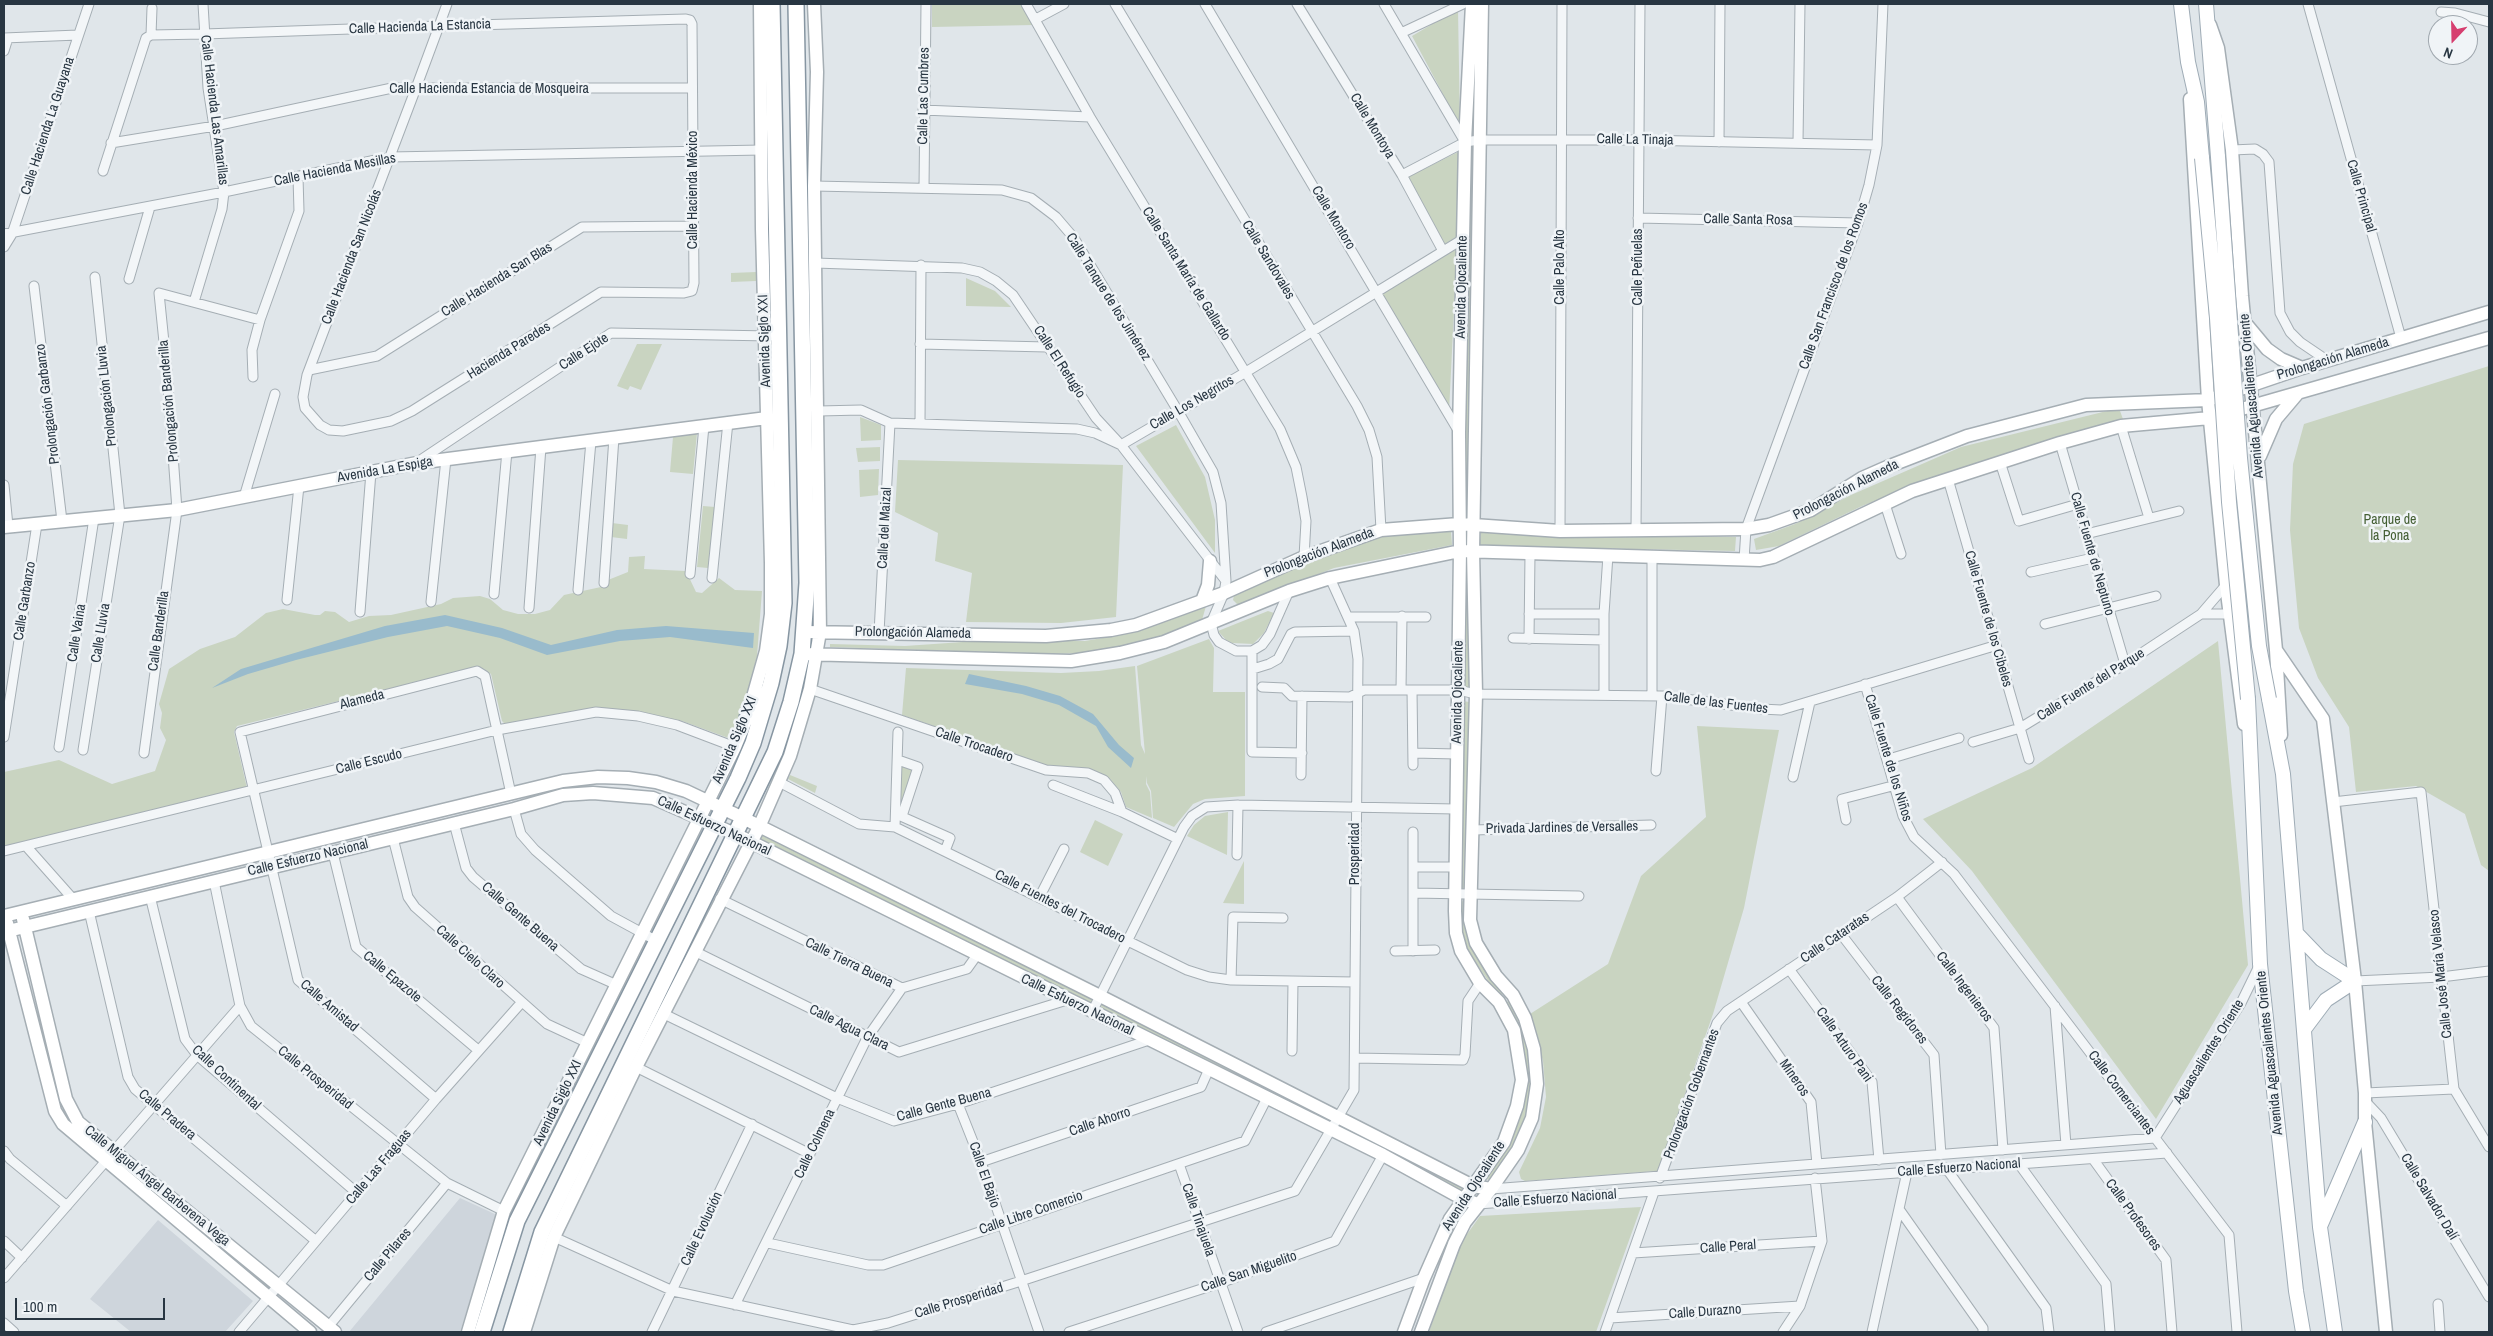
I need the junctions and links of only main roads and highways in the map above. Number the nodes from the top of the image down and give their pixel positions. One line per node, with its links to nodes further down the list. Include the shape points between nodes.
1 (772, 4): 6 (highway, Avenida Siglo XXI, via 768,229)
2 (796, 4): 13 (highway, via 808,304 807,582 812,632 802,654 775,752 542,1232)
3 (2181, 4): 15 (main road, Avenida Aguascalientes Oriente, bridge, via 2197,102 2217,318 2229,502 2248,699 2260,964)
4 (2206, 4): 9 (main road, Avenida Aguascalientes Oriente, bridge, via 2240,458 2259,646 2282,774)
5 (771, 562): 6 (highway)
6 (784, 603): 7 (highway, Avenida Siglo XXI)
7 (771, 683): 8 (highway); 14 (highway, Avenida Siglo XXI, via 753,743 722,809 517,1221)
8 (747, 718)
9 (2297, 934): 10 (main road, Avenida Aguascalientes Oriente); 10 (main road, via 2321,959 2355,981 2326,1000)
10 (2305, 1028): 12 (main road, Avenida Aguascalientes Oriente)
11 (2365, 1122): 12 (main road)
12 (2320, 1227): 16 (main road, Avenida Aguascalientes Oriente)
13 (516, 1331)
14 (482, 1332)
15 (2303, 1332)
16 (2335, 1332)

